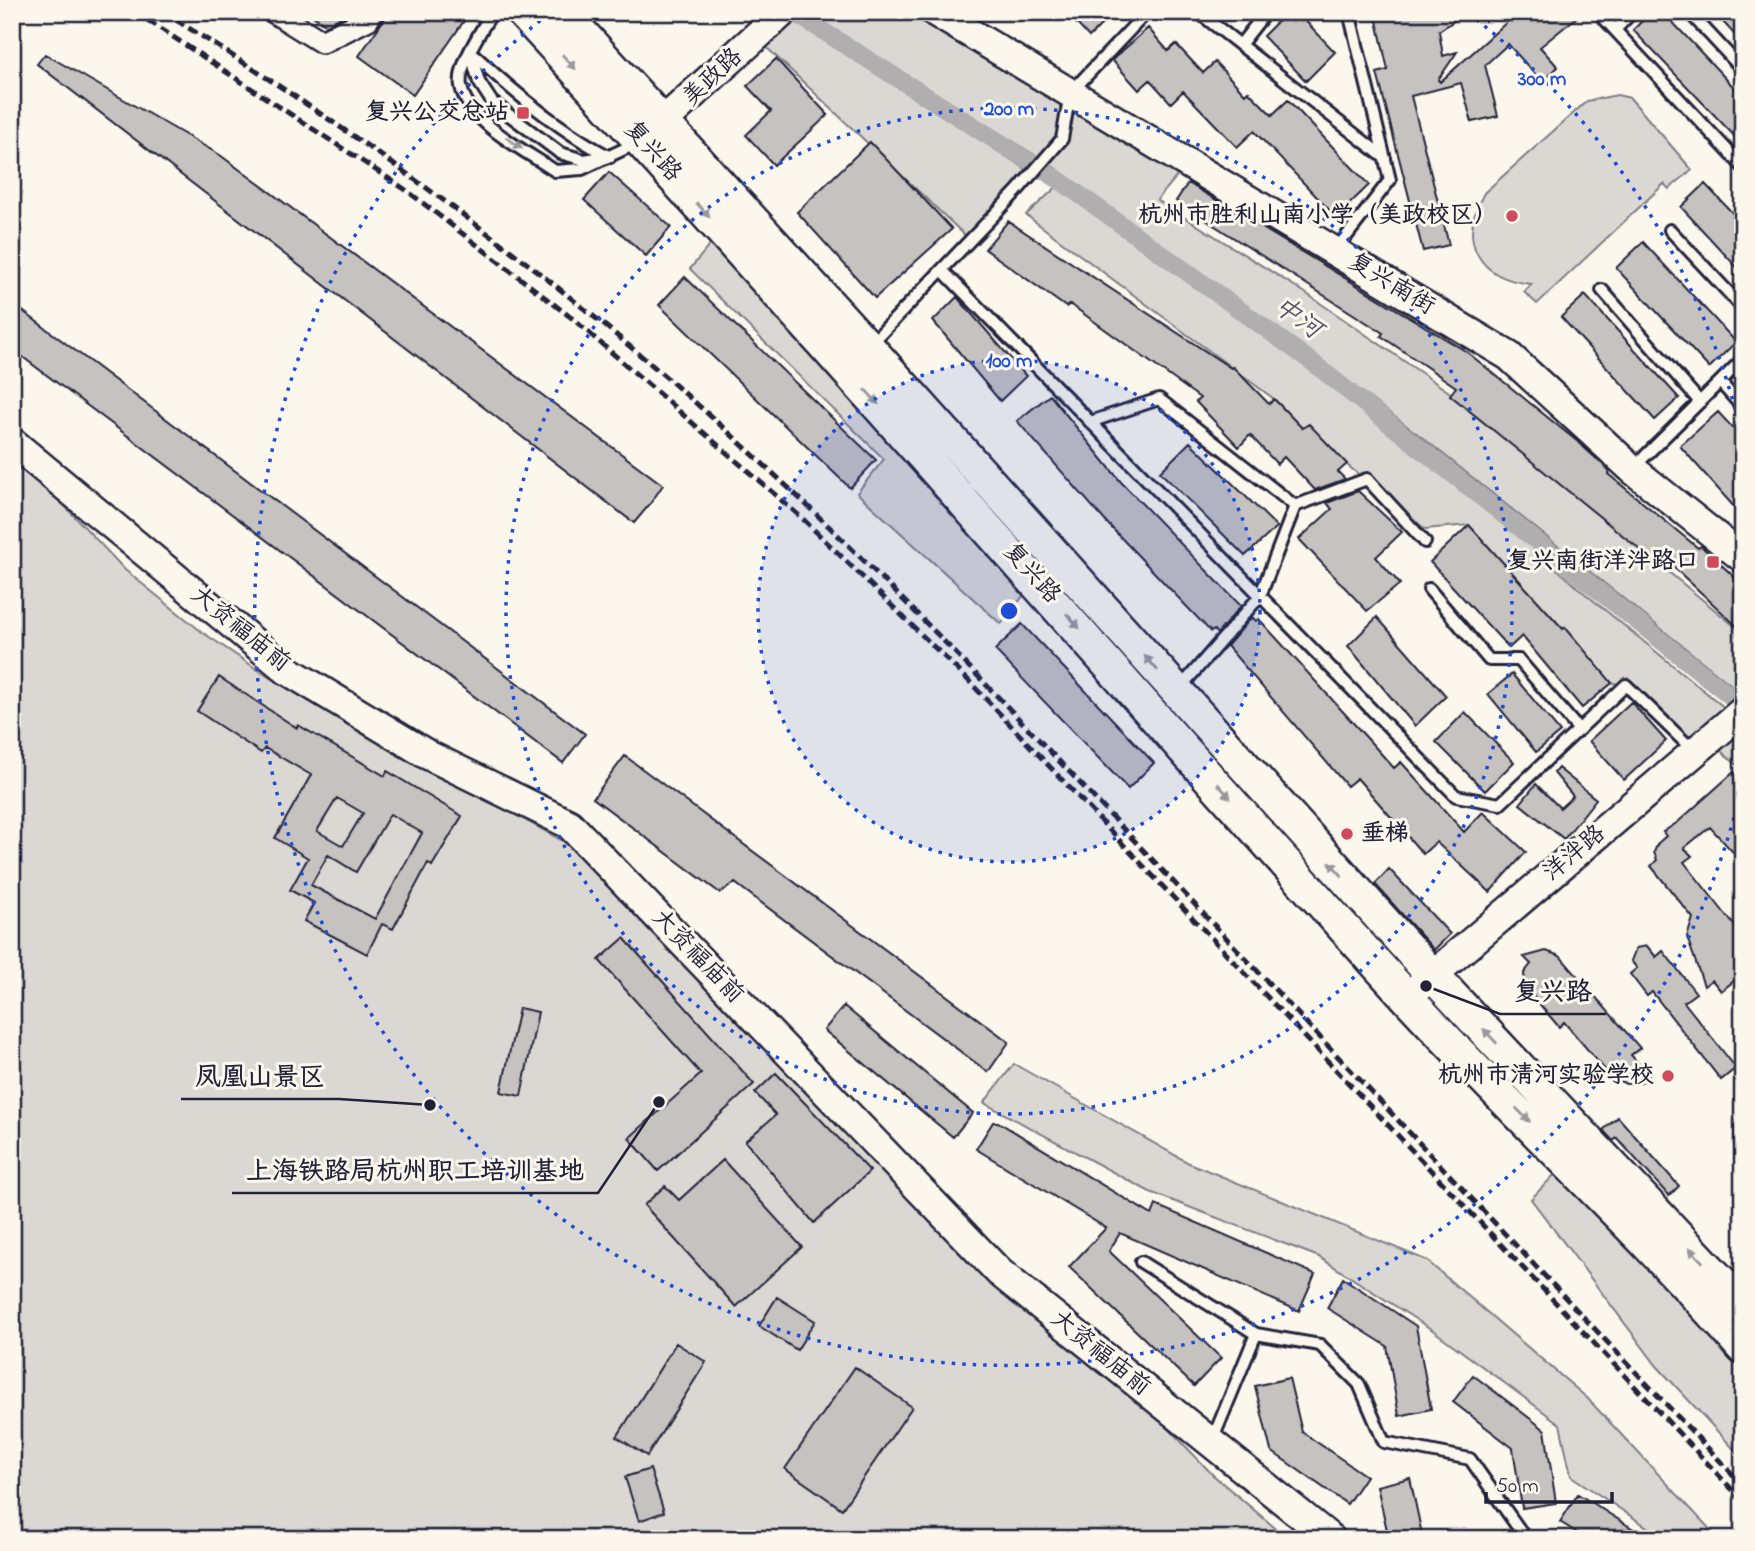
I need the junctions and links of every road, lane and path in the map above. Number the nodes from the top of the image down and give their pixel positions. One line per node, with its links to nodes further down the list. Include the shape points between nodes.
1 (274, 12): 2 (street, via 322,42 368,19)
2 (372, 12)
3 (492, 12): 17 (lane)
4 (522, 12): 20 (main road, 复兴路, one-way to 20)
5 (562, 12): 20 (main road, 复兴路)
6 (935, 12): 19 (street, 复兴南街)
7 (1198, 12): 16 (lane)
8 (1266, 12): 16 (lane)
9 (1349, 12): 22 (lane)
10 (1598, 12): 15 (lane)
11 (1632, 12): 15 (lane)
12 (1689, 12): 18 (lane)
13 (780, 14): 20 (street, 美政路)
14 (1144, 14): 19 (lane)
15 (1615, 30): 23 (lane)
16 (1240, 45): 22 (lane)
17 (470, 51): 21 (lane, via 573,136); 21 (lane, via 479,82 492,102 561,153 584,160); 21 (lane, one-way to 21, via 460,85 472,113 555,171 582,169)
18 (1743, 69)
19 (1070, 93): 25 (street, 复兴南街); 26 (lane, via 1062,139)
20 (652, 132): 21 (lane); 29 (main road, 复兴路)
21 (610, 157)
22 (1385, 158): 25 (lane, via 1390,180)
23 (1743, 167)
24 (1670, 230): 28 (lane)
25 (1335, 251): 36 (street, 复兴南街, via 1509,356)
26 (942, 270): 29 (lane); 34 (lane)
27 (1602, 290): 32 (lane)
28 (1743, 308)
29 (859, 359): 42 (main road, 复兴路)
30 (1743, 359): 31 (lane)
31 (1720, 382): 32 (lane); 33 (lane)
32 (1700, 402): 36 (lane)
33 (1743, 408)
34 (1090, 422): 37 (lane, via 1159,399); 41 (lane)
35 (12, 442): 52 (street, 大资福庙前, via 287,670 428,755 569,824 999,1272)
36 (1632, 469): 39 (street, 复兴南街)
37 (1294, 506): 38 (lane, via 1367,479); 41 (lane)
38 (1425, 542)
39 (1743, 558)
40 (1429, 589): 44 (lane, via 1489,660 1519,660)
41 (1260, 596): 42 (lane); 44 (lane, via 1456,796 1500,804)
42 (1166, 703): 46 (main road, 复兴路, one-way to 42); 47 (main road, 复兴路, one-way to 47)
43 (1740, 713): 45 (street, 洋泮路)
44 (1579, 730): 45 (lane, via 1626,685)
45 (1695, 752): 46 (street, 洋泮路)
46 (1432, 975): 47 (street, 洋泮路); 49 (main road, 复兴路, one-way to 46)
47 (1407, 997): 51 (main road, 复兴路, one-way to 51)
48 (1141, 1262): 50 (lane)
49 (1743, 1305)
50 (1256, 1334): 52 (lane); 54 (lane, via 1320,1345 1359,1384 1384,1442 1470,1459)
51 (1740, 1338)
52 (1211, 1443): 53 (street, 大资福庙前)
53 (1331, 1539)
54 (1526, 1539)

